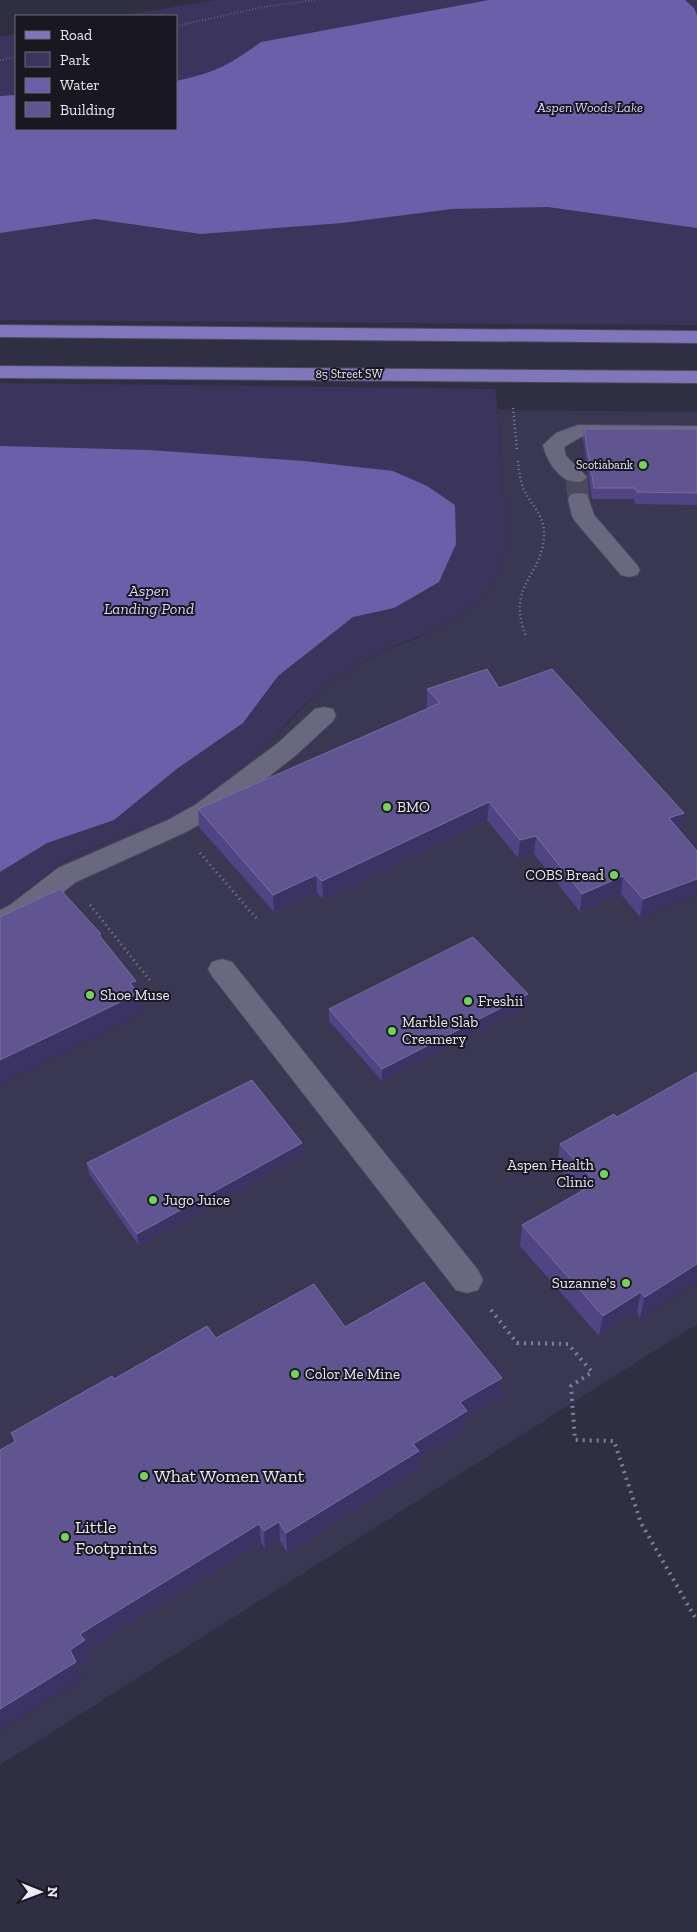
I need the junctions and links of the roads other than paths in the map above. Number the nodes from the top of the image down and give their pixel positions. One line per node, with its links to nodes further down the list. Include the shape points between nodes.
1 (0, 332): 2 (main road)
2 (697, 337)
3 (0, 372): 4 (main road, 85 Street SW)
4 (697, 377)
5 (697, 432): 6 (street, via 578,431 563,436 553,445 556,458)
6 (576, 477)
7 (579, 499): 8 (street, via 582,516)
8 (629, 570)
9 (324, 715): 10 (street, via 287,749 204,811 67,875 19,912)
10 (0, 922)
11 (222, 969): 12 (street)
12 (467, 1280)

